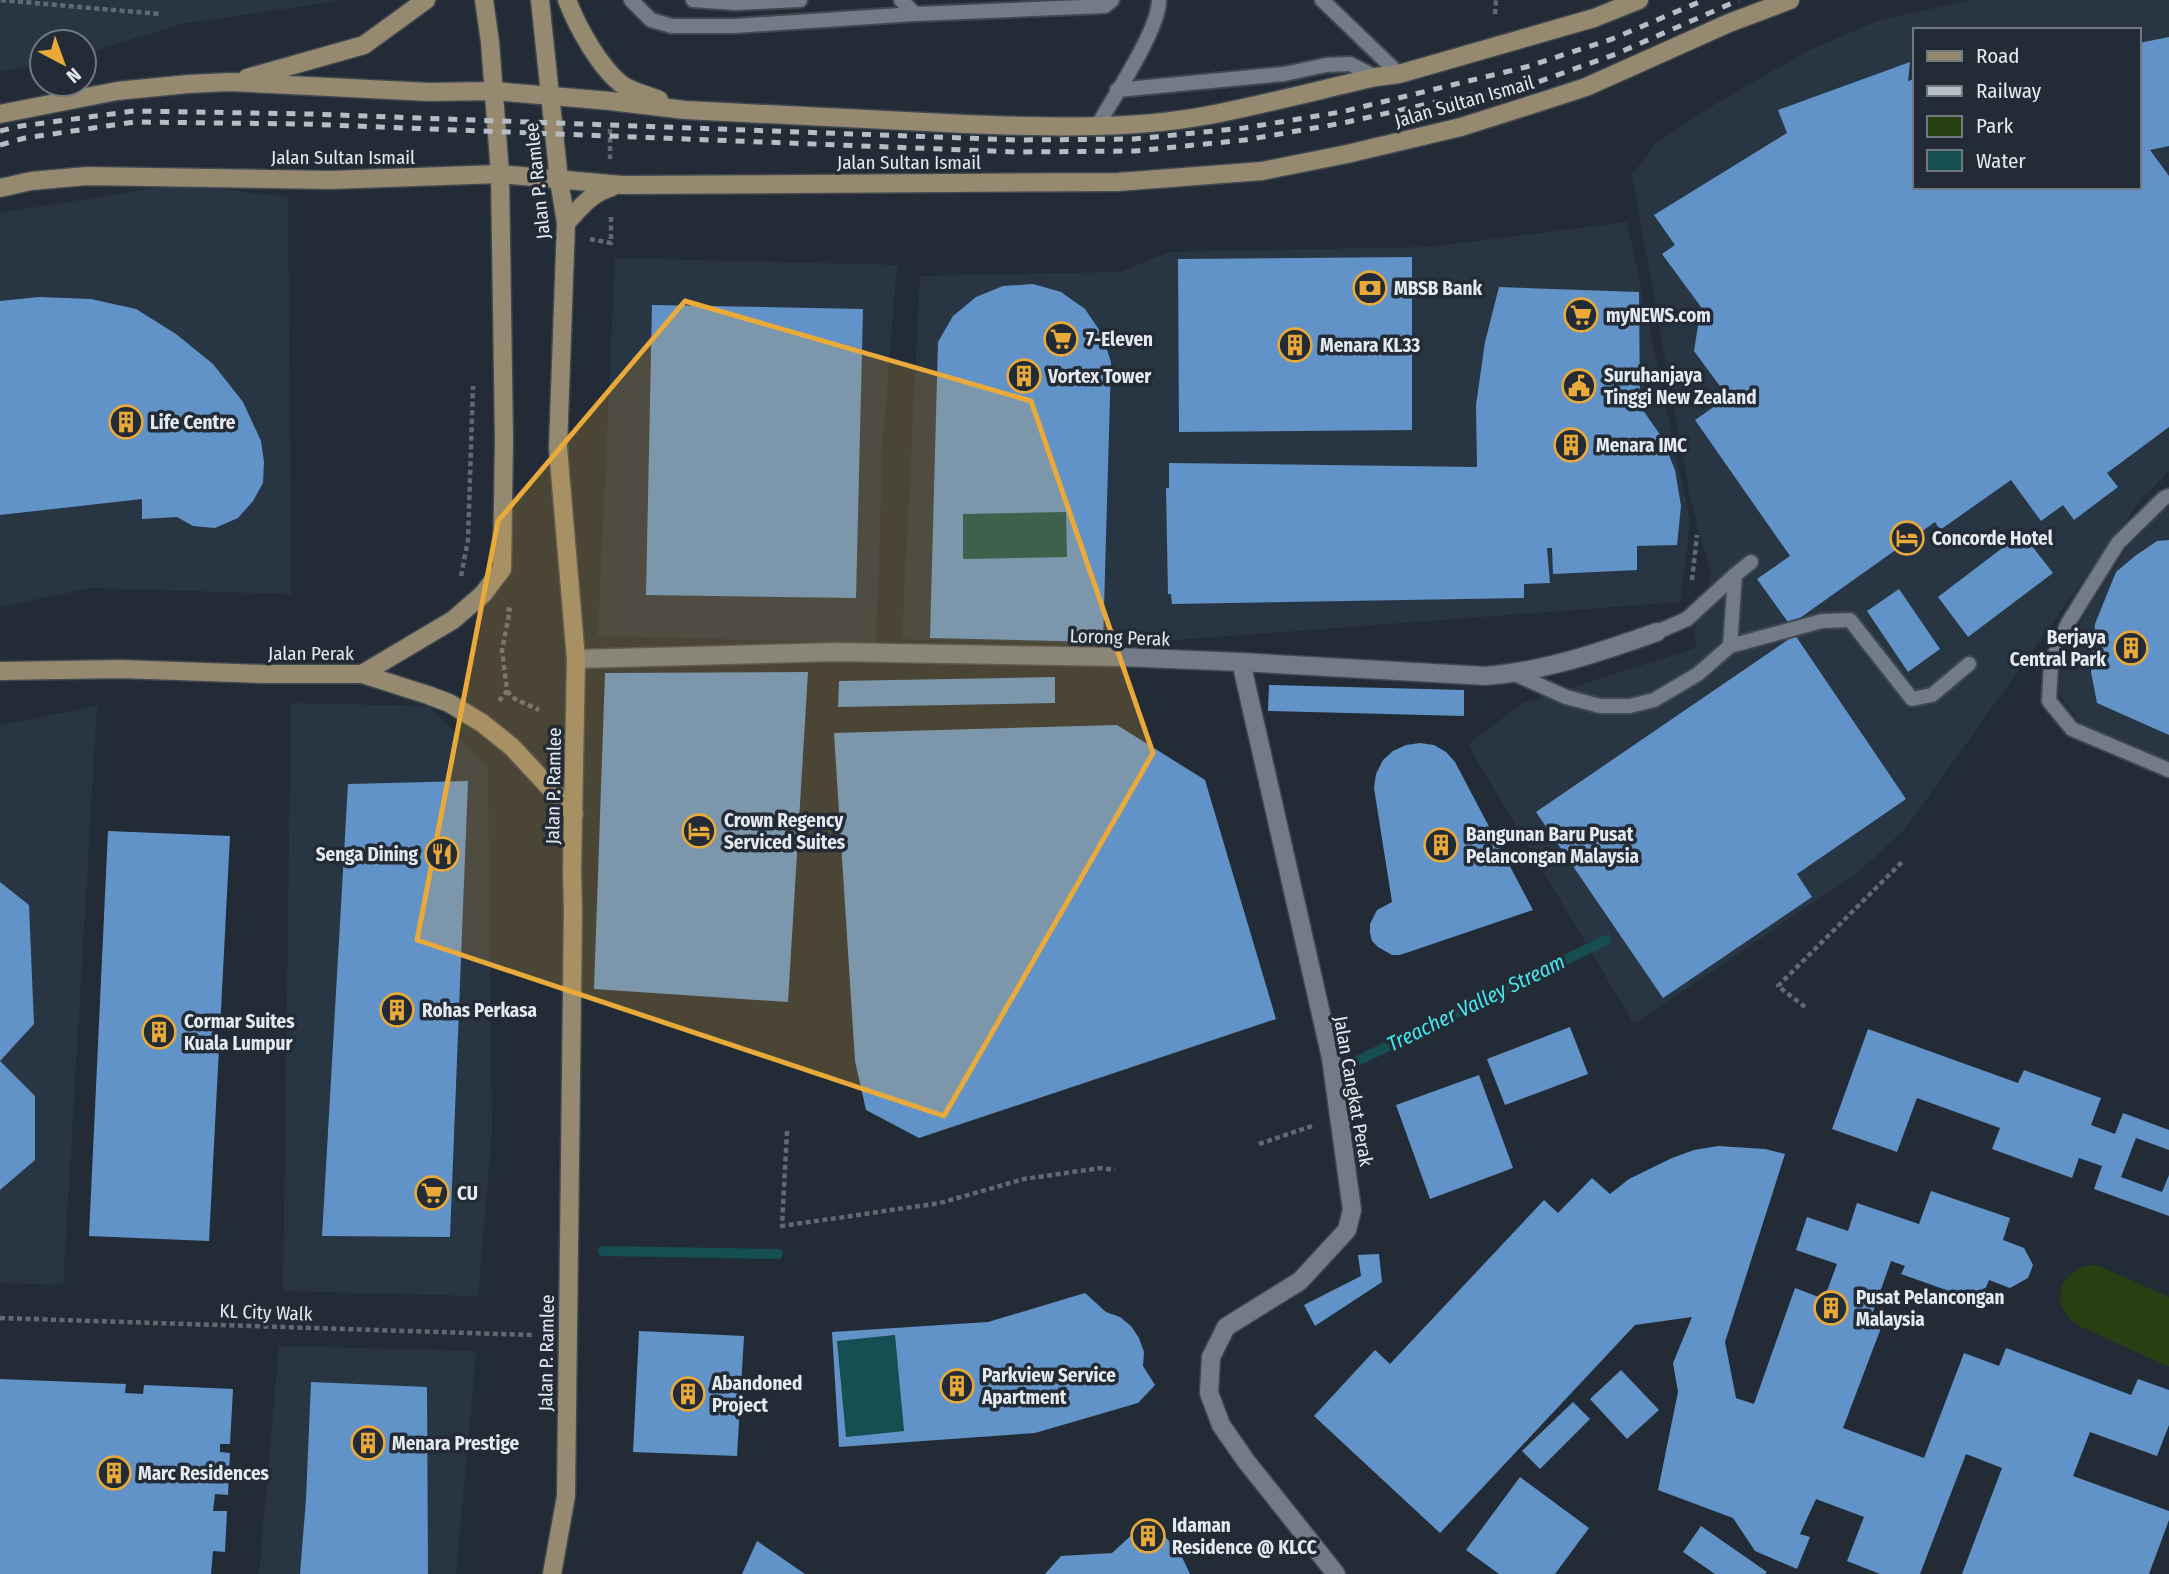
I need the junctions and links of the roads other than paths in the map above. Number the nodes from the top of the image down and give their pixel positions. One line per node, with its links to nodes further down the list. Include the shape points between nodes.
1 (426, 0): 17 (main road, via 364,45)
2 (484, 0): 19 (main road, Jalan P. Ramlee)
3 (540, 0): 20 (main road, Jalan P. Ramlee)
4 (567, 0): 21 (main road, via 594,53 624,86)
5 (631, 0): 14 (lane, via 651,20 672,26)
6 (693, 0): 7 (lane, via 736,4)
7 (800, 0)
8 (901, 0): 14 (lane)
9 (1112, 0): 14 (lane, via 1105,6)
10 (1160, 0): 18 (lane, via 1137,58)
11 (1321, 0): 15 (lane)
12 (1639, 0): 15 (main road, Jalan Sultan Ismail, via 1594,18)
13 (1790, 0): 26 (main road, Jalan Sultan Ismail, via 1586,87 1461,127 1262,171 1118,182)
14 (915, 14)
15 (1399, 74): 16 (main road, Jalan Sultan Ismail)
16 (1377, 77): 18 (lane, via 1350,64 1326,65 1284,74); 23 (main road, Jalan Sultan Ismail, via 1204,116)
17 (230, 82): 19 (main road, Jalan Sultan Ismail); 22 (main road, Jalan Sultan Ismail, via 117,91)
18 (1117, 90): 23 (lane)
19 (494, 91): 20 (main road, Jalan Sultan Ismail); 24 (main road, Jalan P. Ramlee)
20 (549, 95): 21 (main road, Jalan Sultan Ismail); 25 (main road, Jalan P. Ramlee)
21 (685, 110): 23 (main road, Jalan Sultan Ismail, via 1010,126)
22 (0, 114)
23 (1098, 125)
24 (500, 174): 25 (main road, Jalan Sultan Ismail); 27 (main road, Jalan Sultan Ismail, via 330,180 87,176); 38 (main road, Jalan P. Ramlee, via 502,569 483,594 453,620)
25 (559, 180): 26 (main road, Jalan Sultan Ismail); 28 (main road, Jalan P. Ramlee)
26 (622, 185): 28 (main road, via 590,197)
27 (0, 188)
28 (566, 223): 34 (main road, Jalan P. Ramlee, via 558,448)
29 (2169, 496): 40 (lane, via 2118,543 2068,623 2051,663 2049,701 2073,729)
30 (1751, 562): 31 (lane)
31 (1735, 575): 32 (lane, via 1687,619); 33 (lane)
32 (1657, 632): 39 (street, Lorong Perak)
33 (1730, 646): 36 (lane, via 1822,621 1850,620 1912,699 1932,695); 39 (lane, via 1698,674 1654,700 1630,706 1600,706 1566,697)
34 (576, 659): 35 (street, Lorong Perak, via 835,652); 41 (main road, Jalan P. Ramlee)
35 (1241, 662): 39 (street, Lorong Perak); 43 (street, Jalan Cangkat Perak, via 1331,1058 1352,1210 1347,1230 1300,1281 1226,1327 1211,1357 1209,1393 1221,1425 1246,1461)
36 (1969, 664)
37 (0, 671): 38 (main road, Jalan Perak)
38 (362, 674): 41 (main road, Jalan Perak, via 428,695 482,723 512,747)
39 (1515, 674)
40 (2169, 770)
41 (574, 814): 42 (main road, Jalan P. Ramlee, via 566,1496)
42 (552, 1574)
43 (1336, 1574)

